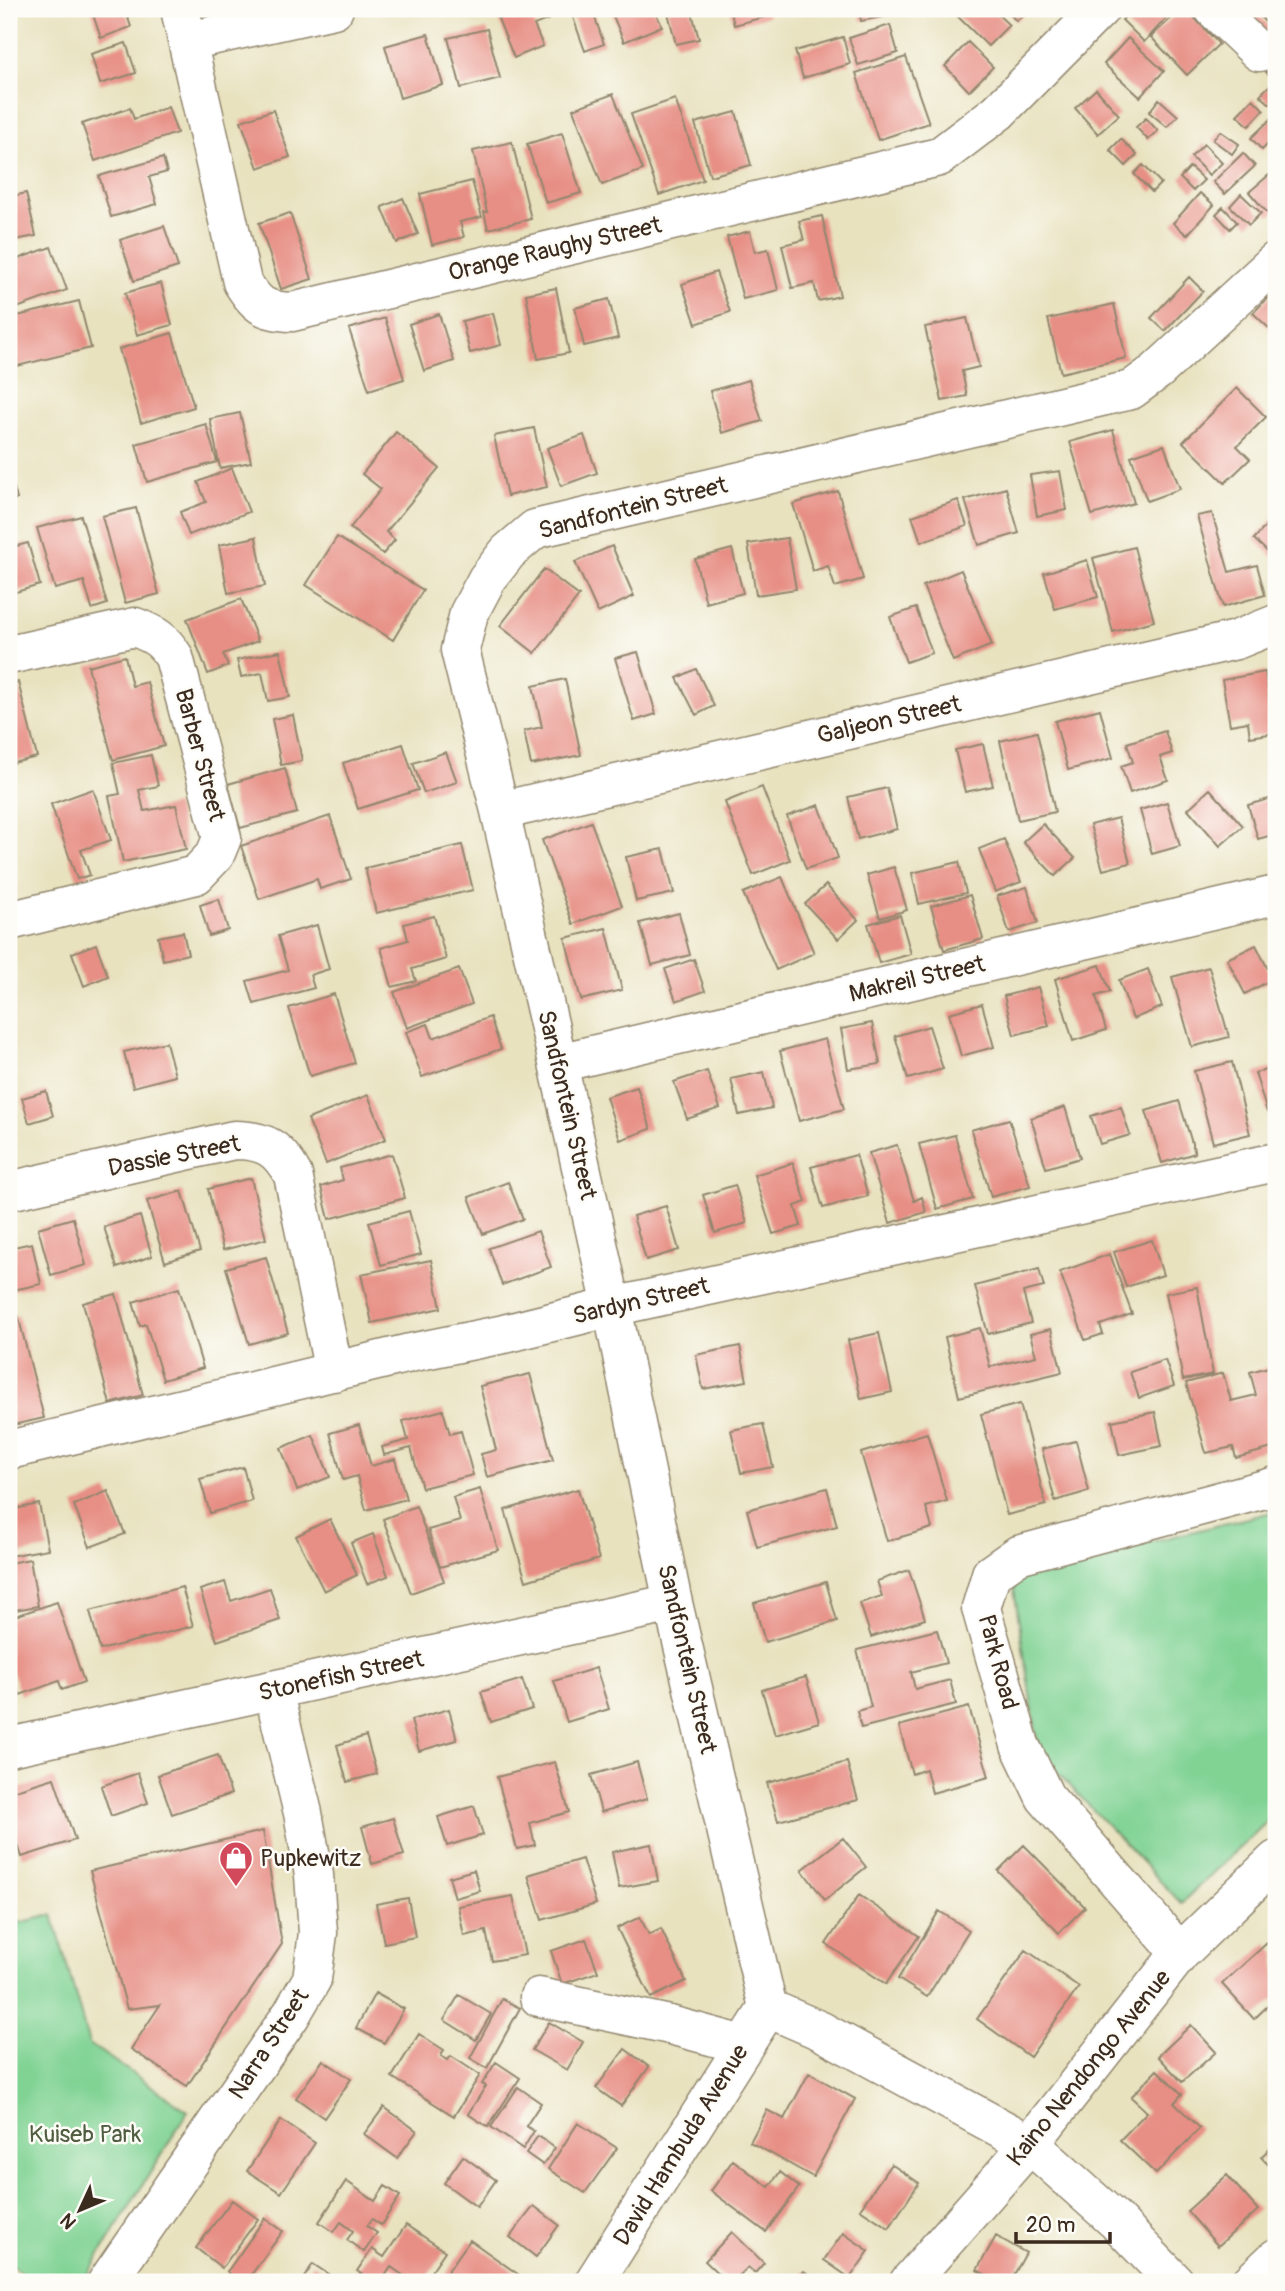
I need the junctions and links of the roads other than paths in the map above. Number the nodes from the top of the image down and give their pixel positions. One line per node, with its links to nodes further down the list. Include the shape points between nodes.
1 (334, 9): 4 (street)
2 (1100, 9): 4 (street, Orange Raughy Street, via 998,112 939,157 292,312 262,308 242,282)
3 (1214, 9): 5 (street)
4 (184, 25)
5 (1259, 52)
6 (1276, 261): 9 (street, Sandfontein Street, via 1131,390 535,529 508,552 487,579 469,613 460,650)
7 (1276, 624): 9 (street, Galjeon Street, via 1236,640)
8 (9, 655): 11 (street, Barber Street, via 135,627 165,642 174,657 222,838 215,855 196,875)
9 (500, 811): 12 (street, Sandfontein Street)
10 (1276, 895): 12 (street, Makreil Street)
11 (9, 921)
12 (558, 1063): 15 (street, Sandfontein Street)
13 (1276, 1161): 15 (street, Sardyn Street)
14 (9, 1191): 16 (street, Dassie Street, via 234,1140 253,1140 274,1149 293,1175)
15 (612, 1307): 16 (street, Sardyn Street); 19 (street, Sandfontein Street)
16 (334, 1372): 17 (street, Sardyn Street)
17 (9, 1450)
18 (1276, 1486): 23 (street, Park Road, via 1018,1555 991,1574 981,1608 1020,1745 1045,1797)
19 (673, 1603): 20 (street, Stonefish Street); 25 (street, Sandfontein Street)
20 (273, 1690): 21 (street, Stonefish Street); 29 (street, Narra Street, via 314,1875 318,1933 312,1979)
21 (9, 1747)
22 (1276, 1860): 23 (street, Kaino Nendongo Avenue)
23 (1180, 1953): 27 (street, Kaino Nendongo Avenue)
24 (539, 1997): 26 (street)
25 (768, 2008): 26 (street, David Hambuda Avenue); 27 (street, via 821,2031)
26 (744, 2045): 30 (street, David Hambuda Avenue)
27 (1030, 2144): 31 (street, Kaino Nendongo Avenue); 32 (street, via 1116,2221)
28 (1276, 2258): 33 (street)
29 (107, 2282)
30 (594, 2282)
31 (909, 2282)
32 (1175, 2282)
33 (1251, 2282)

